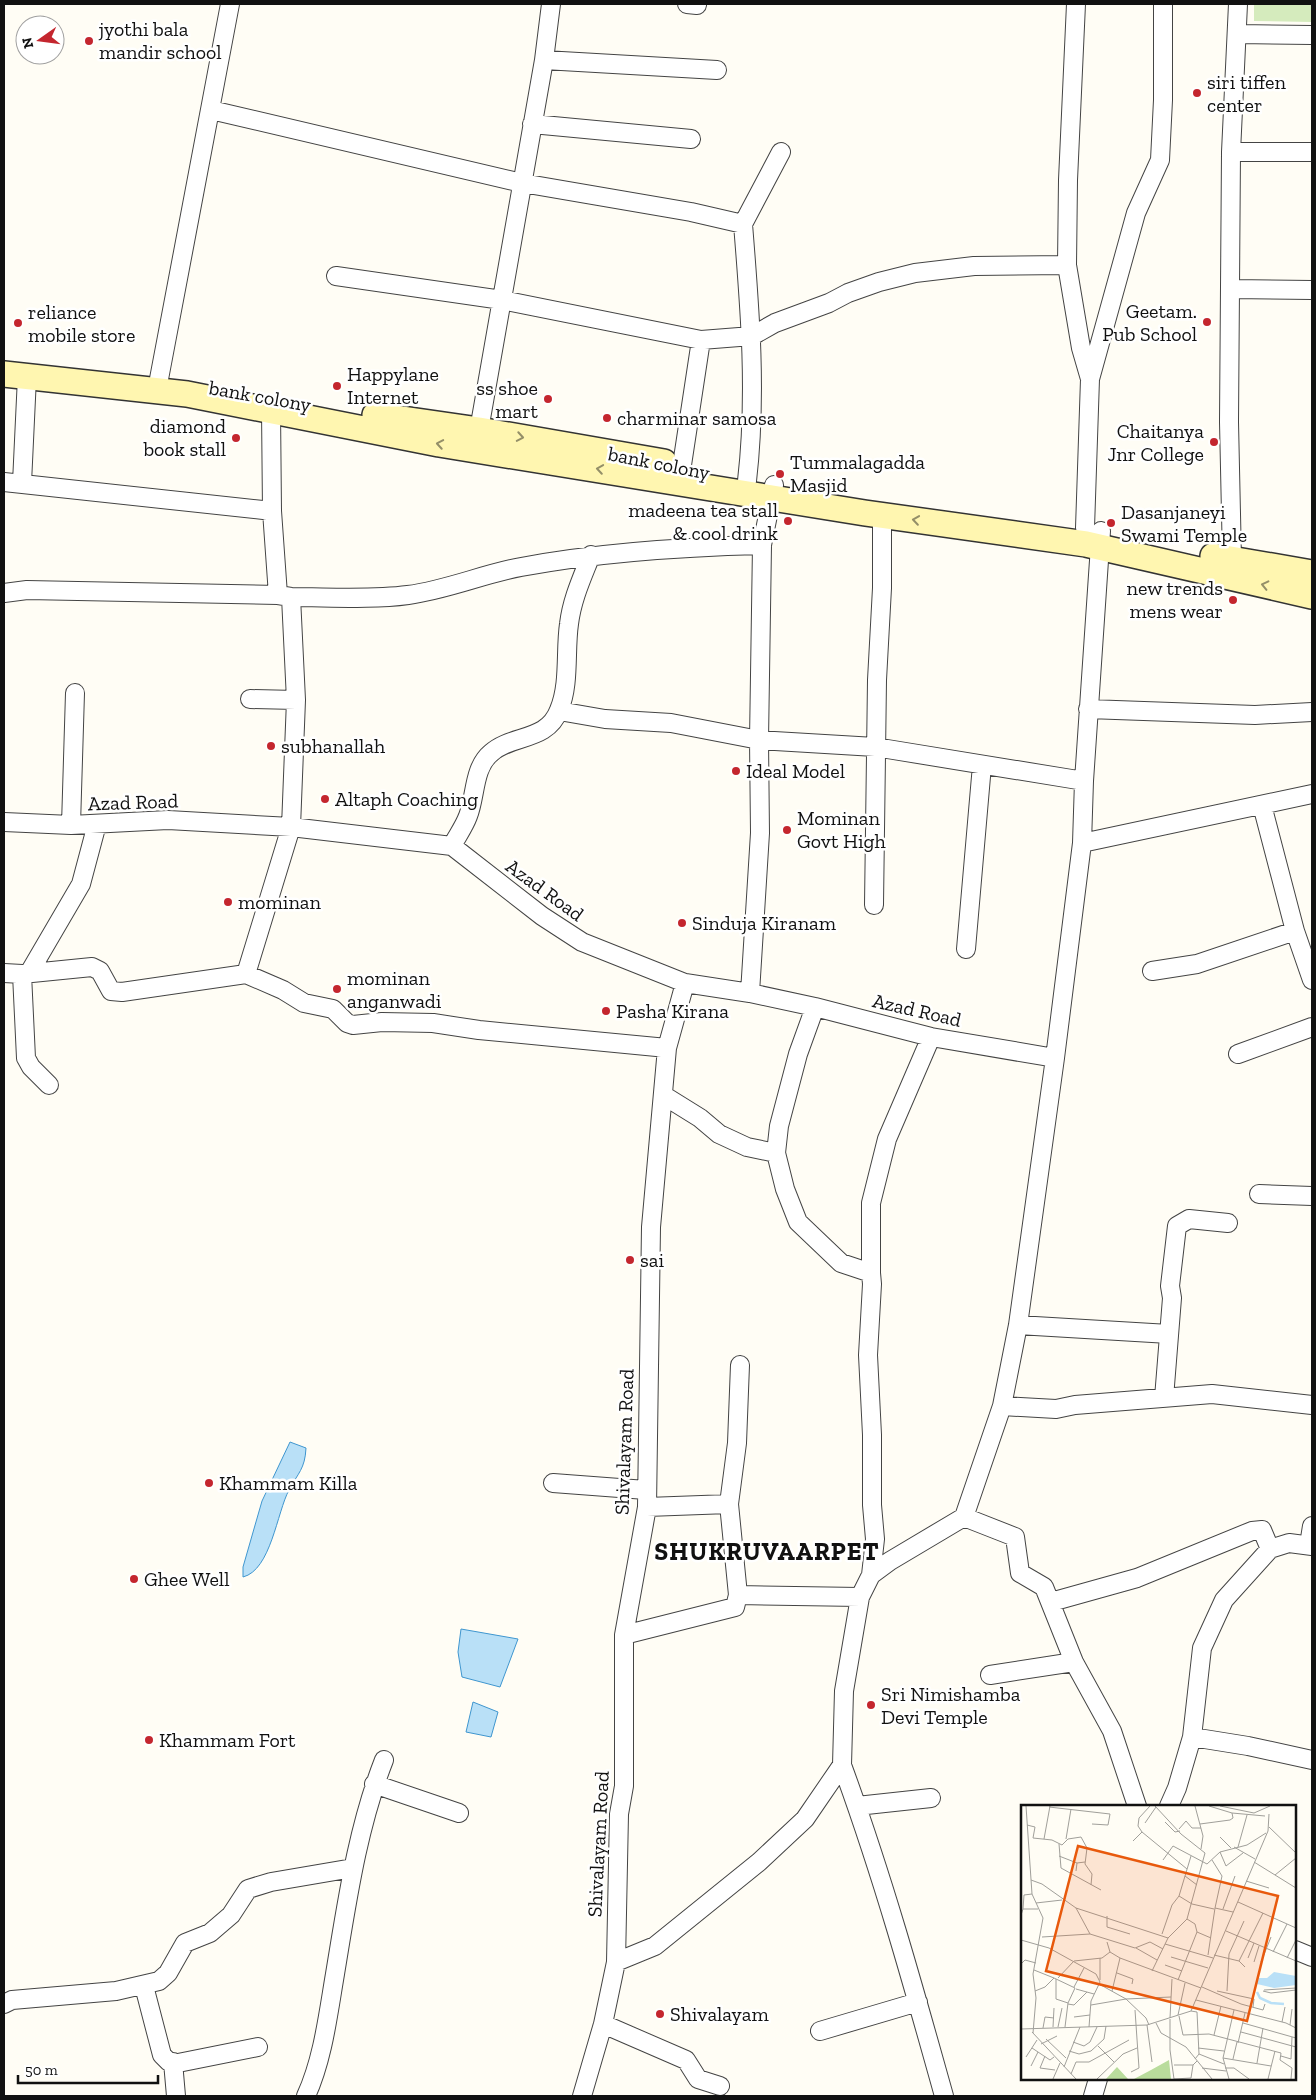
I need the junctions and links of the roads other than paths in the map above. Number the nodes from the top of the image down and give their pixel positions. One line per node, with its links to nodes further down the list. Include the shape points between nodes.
1 (230, 4): 10 (street)
2 (552, 4): 8 (street)
3 (1076, 4): 18 (street)
4 (1162, 4): 27 (street, via 1160,160 1136,213)
5 (1238, 4): 6 (street)
6 (1238, 34): 7 (street); 14 (street)
7 (1312, 35)
8 (544, 60): 9 (street); 11 (street)
9 (717, 70)
10 (211, 110): 16 (street); 28 (street)
11 (532, 124): 12 (street); 16 (street)
12 (691, 140)
13 (781, 152): 17 (street)
14 (1231, 152): 15 (street); 20 (street)
15 (1312, 152)
16 (522, 183): 17 (street); 22 (street)
17 (743, 224): 23 (street)
18 (1066, 265): 23 (street, via 974,266 915,273 848,293); 27 (street)
19 (336, 276): 22 (street)
20 (1231, 290): 21 (street); 41 (street, via 1229,432)
21 (1312, 290)
22 (502, 300): 24 (street); 30 (street)
23 (752, 336): 24 (street); 33 (street, via 753,434)
24 (701, 340): 31 (street)
25 (4, 365): 28 (main road, bank colony)
26 (15, 376): 29 (main road, via 188,394); 34 (street)
27 (1090, 379): 38 (street)
28 (159, 380): 30 (main road, bank colony)
29 (270, 410): 35 (main road, one-way to 29, via 440,444); 36 (street)
30 (479, 430): 31 (main road, bank colony, one-way to 31)
31 (682, 466): 33 (main road, bank colony)
32 (4, 482): 34 (street)
33 (747, 482): 35 (main road, bank colony)
34 (22, 483): 36 (street)
35 (772, 491): 37 (main road); 38 (main road, bank colony); 39 (street)
36 (272, 511): 44 (street)
37 (882, 515): 38 (main road, one-way to 37); 53 (street)
38 (1095, 535): 41 (main road, bank colony); 45 (main road, one-way to 38); 49 (street)
39 (762, 545): 40 (street, via 683,547); 52 (street)
40 (591, 555): 44 (street, via 519,567 406,596); 50 (street, via 574,595)
41 (1232, 560): 42 (main road, bank colony)
42 (1312, 573)
43 (4, 593): 44 (street, via 28,590)
44 (285, 596): 48 (street)
45 (1312, 596)
46 (75, 693): 60 (street)
47 (250, 699): 48 (street)
48 (296, 700): 61 (street)
49 (1088, 709): 51 (street, via 1255,715); 55 (street)
50 (559, 711): 52 (street, via 605,719 671,723); 63 (street, via 545,729 528,738 503,744 489,754 477,777 468,816)
51 (1312, 712)
52 (759, 740): 53 (street); 73 (street, via 760,833)
53 (875, 747): 54 (street); 64 (street)
54 (982, 764): 55 (street); 66 (street)
55 (1084, 781): 62 (street)
56 (1312, 794): 57 (street)
57 (1262, 805): 62 (street); 65 (street)
58 (4, 822): 60 (street, Azad Road)
59 (97, 824): 60 (street, Azad Road); 61 (street, Azad Road, via 168,820); 69 (street, via 81,884)
60 (71, 825)
61 (291, 827): 63 (street, Azad Road); 70 (street)
62 (1082, 843): 79 (street)
63 (452, 846): 72 (street, Azad Road, via 542,916 582,942)
64 (874, 905)
65 (1295, 931): 67 (street, via 1197,964); 71 (street)
66 (966, 949)
67 (1152, 971)
68 (4, 973): 69 (street)
69 (26, 974): 70 (street, via 92,967 100,971 111,991 122,992); 80 (street, via 26,1058)
70 (246, 974): 77 (street, via 304,1003 333,1009 353,1025 433,1023)
71 (1312, 980)
72 (685, 983): 73 (street, Azad Road); 77 (street, Shivalayam Road)
73 (750, 993): 74 (street, Azad Road)
74 (815, 1007): 76 (street, Azad Road); 82 (street, via 798,1054)
75 (1312, 1027): 78 (street)
76 (931, 1037): 79 (street, Azad Road); 86 (street, via 886,1139 871,1203)
77 (667, 1048): 81 (street, Shivalayam Road)
78 (1238, 1054)
79 (1056, 1058): 87 (street)
80 (49, 1085)
81 (663, 1095): 82 (street, via 700,1118 718,1134 747,1147); 94 (street, Shivalayam Road, via 651,1227)
82 (776, 1153): 86 (street, via 798,1222 842,1262)
83 (1259, 1194): 84 (street)
84 (1312, 1196)
85 (1228, 1222): 88 (street, via 1189,1219 1177,1226 1170,1286)
86 (872, 1273): 100 (street, via 868,1355 875,1539)
87 (1018, 1325): 88 (street); 92 (street)
88 (1169, 1334): 90 (street)
89 (740, 1365): 95 (street, via 737,1443)
90 (1164, 1398): 91 (street, via 1212,1394); 92 (street, via 1056,1409)
91 (1312, 1405)
92 (1002, 1406): 96 (street)
93 (553, 1482): 94 (street)
94 (646, 1499): 95 (street); 104 (street, Shivalayam Road)
95 (729, 1504): 101 (street)
96 (964, 1517): 100 (street); 103 (street, via 1015,1537 1020,1573 1044,1587)
97 (1312, 1526): 98 (street)
98 (1311, 1545): 99 (street, via 1289,1543)
99 (1270, 1549): 103 (street, via 1262,1530 1252,1531 1137,1578); 107 (street, via 1224,1600 1202,1648)
100 (871, 1575): 102 (street)
101 (738, 1595): 102 (street); 104 (street, via 735,1607)
102 (860, 1596): 110 (street, via 844,1691)
103 (1051, 1602): 105 (street)
104 (624, 1635): 120 (street, Shivalayam Road, via 624,1786 620,1814)
105 (1074, 1662): 106 (street); 113 (street, via 1112,1730)
106 (990, 1675)
107 (1192, 1738): 109 (street); 114 (street)
108 (384, 1760): 111 (street)
109 (1312, 1760)
110 (842, 1765): 115 (street); 120 (street, via 805,1819 759,1862 655,1946)
111 (374, 1784): 116 (street); 117 (street)
112 (931, 1798): 115 (street)
113 (1137, 1805)
114 (1169, 1805)
115 (857, 1806): 122 (street)
116 (459, 1813)
117 (352, 1868): 121 (street, via 248,1889 231,1915 210,1933 185,1943 168,1973 159,1981); 131 (street, via 325,2032)
118 (1296, 1950): 119 (street)
119 (1312, 1957)
120 (616, 1962): 124 (street, Shivalayam Road)
121 (144, 1986): 123 (street, via 12,2000); 127 (street, via 162,2055)
122 (918, 2002): 125 (street); 133 (street)
123 (4, 2004)
124 (603, 2024): 129 (street, via 686,2060 698,2079); 132 (street, Shivalayam Road)
125 (820, 2032)
126 (258, 2047): 127 (street)
127 (173, 2062): 130 (street)
128 (1098, 2080): 134 (street)
129 (720, 2086)
130 (176, 2096)
131 (306, 2096)
132 (582, 2096)
133 (944, 2096)
134 (1093, 2096)

